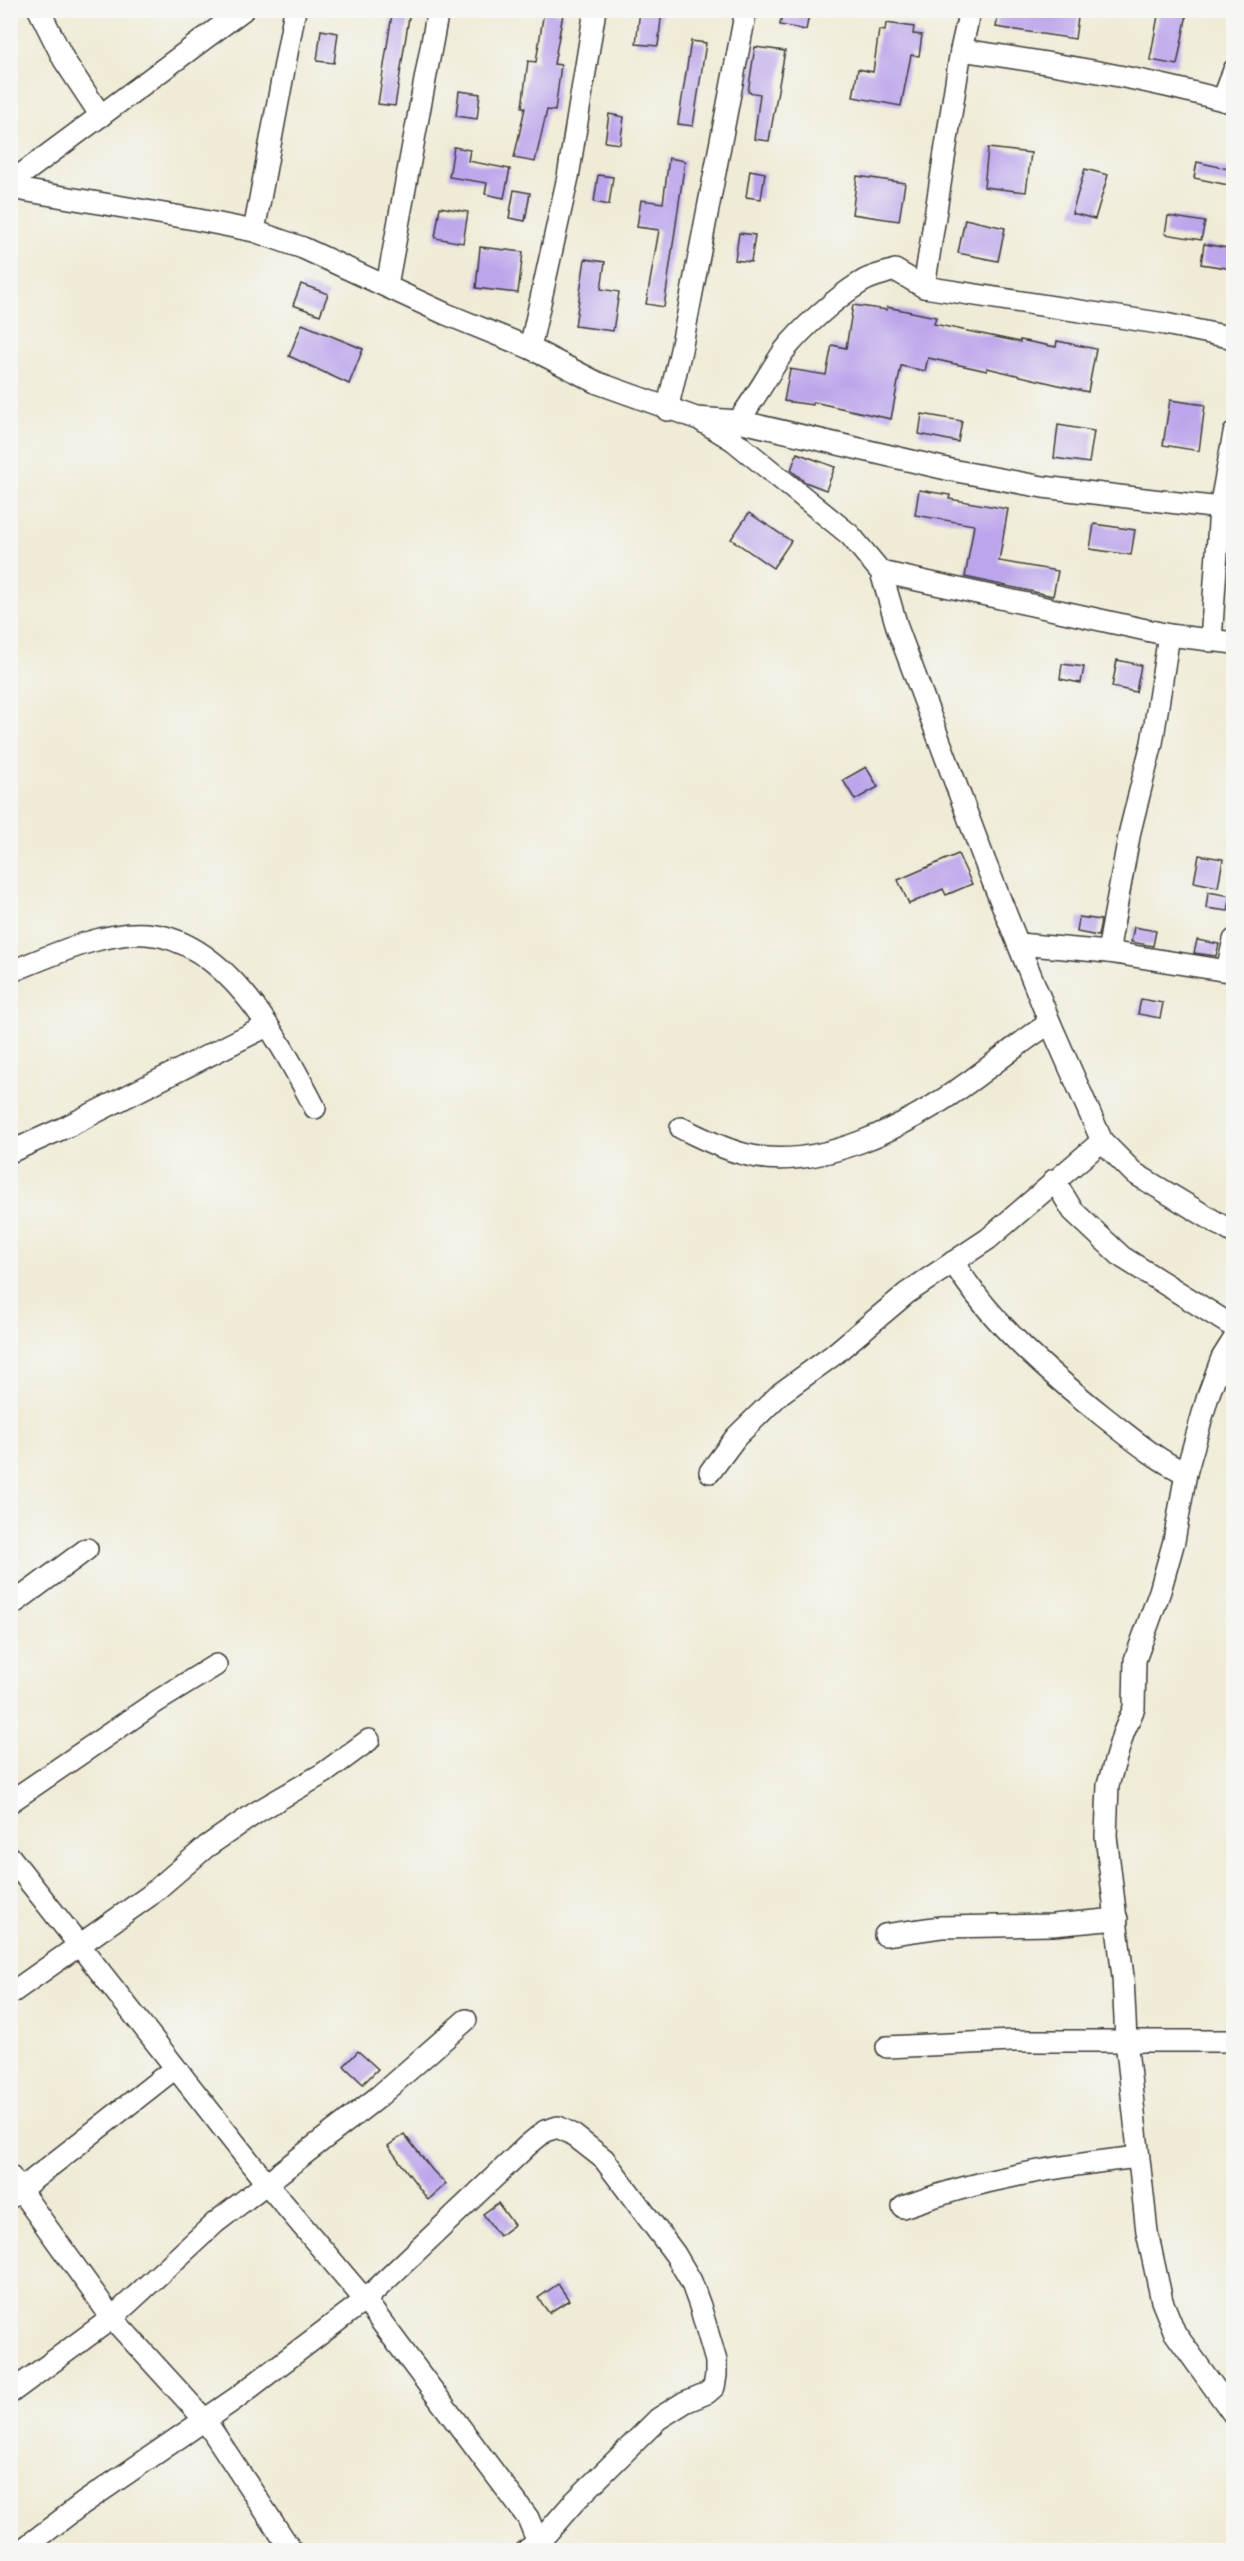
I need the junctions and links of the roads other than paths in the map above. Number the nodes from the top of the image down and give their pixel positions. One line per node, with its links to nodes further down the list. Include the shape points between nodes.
1 (39, 10): 11 (street, via 64,60)
2 (243, 10): 11 (street)
3 (296, 10): 14 (street)
4 (438, 10): 15 (street)
5 (595, 10): 18 (street, via 568,177)
6 (746, 10): 19 (street)
7 (970, 10): 8 (street)
8 (961, 50): 10 (street, via 1154,82); 16 (street)
9 (1233, 70): 10 (street)
10 (1228, 102)
11 (101, 116): 12 (street)
12 (10, 183)
13 (10, 188): 14 (street)
14 (254, 231): 15 (street)
15 (387, 285): 18 (street)
16 (924, 287): 17 (street); 21 (street, via 895,270 861,281 786,348)
17 (1233, 338)
18 (530, 348): 19 (street, via 598,383)
19 (668, 410): 20 (street)
20 (696, 418): 21 (street); 24 (street, via 733,440 850,536)
21 (738, 421): 23 (street, via 1043,487)
22 (1233, 433): 23 (street)
23 (1220, 508): 26 (street)
24 (881, 572): 25 (street); 29 (street, via 898,630)
25 (1169, 635): 26 (street); 30 (street, via 1152,743 1130,831)
26 (1211, 641): 27 (street)
27 (1233, 643)
28 (1233, 940): 31 (street)
29 (1019, 944): 30 (street); 33 (street)
30 (1108, 952): 31 (street)
31 (1230, 971)
32 (10, 972): 34 (street, via 122,935 173,939 198,951 223,972)
33 (1050, 1023): 36 (street, via 933,1106 834,1152 777,1159 741,1154); 37 (street)
34 (267, 1026): 35 (street); 38 (street)
35 (315, 1108)
36 (681, 1128)
37 (1102, 1141): 39 (street); 40 (street, via 1134,1173)
38 (10, 1152)
39 (1054, 1180): 41 (street, via 988,1239); 42 (street, via 1073,1211 1122,1257)
40 (1233, 1233)
41 (953, 1262): 44 (street, via 907,1293 781,1393 736,1437); 45 (street, via 1002,1326 1049,1372 1143,1447)
42 (1233, 1327)
43 (1233, 1339): 45 (street, via 1208,1396)
44 (710, 1472)
45 (1186, 1473): 52 (street, via 1171,1551 1135,1660 1134,1708 1108,1785 1106,1836)
46 (87, 1549): 47 (street)
47 (10, 1606)
48 (216, 1665): 50 (street)
49 (369, 1740): 54 (street, via 324,1773 230,1830 148,1896)
50 (10, 1802)
51 (10, 1857): 54 (street)
52 (1117, 1919): 53 (street, via 1053,1925 942,1927); 57 (street)
53 (885, 1935)
54 (77, 1945): 55 (street); 60 (street)
55 (10, 1994)
56 (466, 2020): 62 (street, via 378,2097)
57 (1126, 2040): 58 (street); 59 (street); 61 (street)
58 (1233, 2041)
59 (887, 2047)
60 (175, 2068): 62 (street); 63 (street)
61 (1138, 2157): 64 (street, via 1016,2175); 68 (street, via 1147,2232 1162,2301 1175,2333)
62 (267, 2184): 65 (street); 66 (street, via 215,2223)
63 (14, 2187): 66 (street)
64 (903, 2207)
65 (365, 2300): 69 (street); 70 (street, via 528,2518); 70 (street, via 528,2145 545,2131 558,2127 603,2159 675,2254 692,2281 710,2334 716,2361 714,2387 658,2419 574,2502)
66 (112, 2318): 67 (street); 69 (street)
67 (10, 2393)
68 (1233, 2415)
69 (205, 2420): 71 (street); 72 (street)
70 (536, 2548)
71 (22, 2550)
72 (291, 2550)

